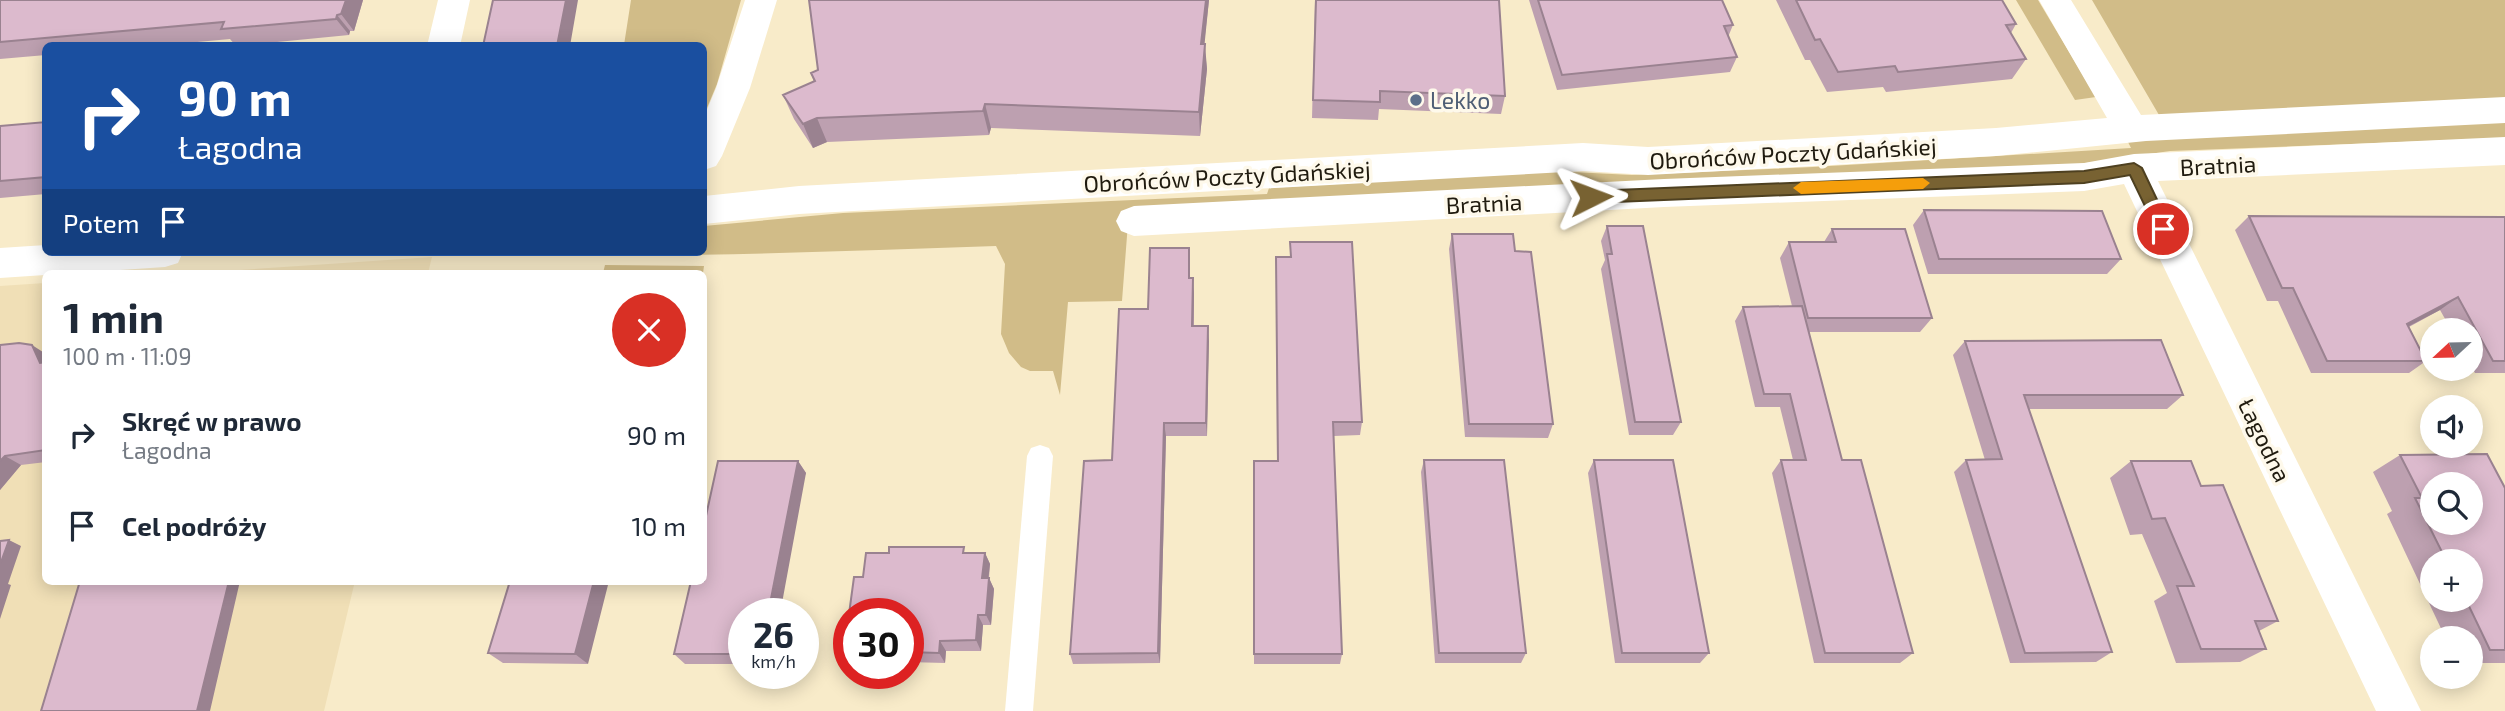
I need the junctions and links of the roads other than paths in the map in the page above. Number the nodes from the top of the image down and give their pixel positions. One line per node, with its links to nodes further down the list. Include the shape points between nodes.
1 (454, 0): 4 (street)
2 (761, 0): 7 (street, via 733,88)
3 (2055, 0): 6 (street)
4 (444, 42)
5 (2505, 110): 6 (street, Obrońców Poczty Gdańskiej)
6 (2132, 128): 10 (street, Obrońców Poczty Gdańskiej, via 1996,142 1648,161 1569,157 813,199)
7 (707, 149)
8 (2505, 151): 9 (street, Bratnia)
9 (2134, 168): 11 (street, Bratnia, via 2084,177); 16 (street, Łagodna)
10 (707, 210)
11 (1134, 221)
12 (105, 256): 13 (street)
13 (0, 263)
14 (1040, 456): 15 (lane)
15 (1019, 711)
16 (2399, 711)

